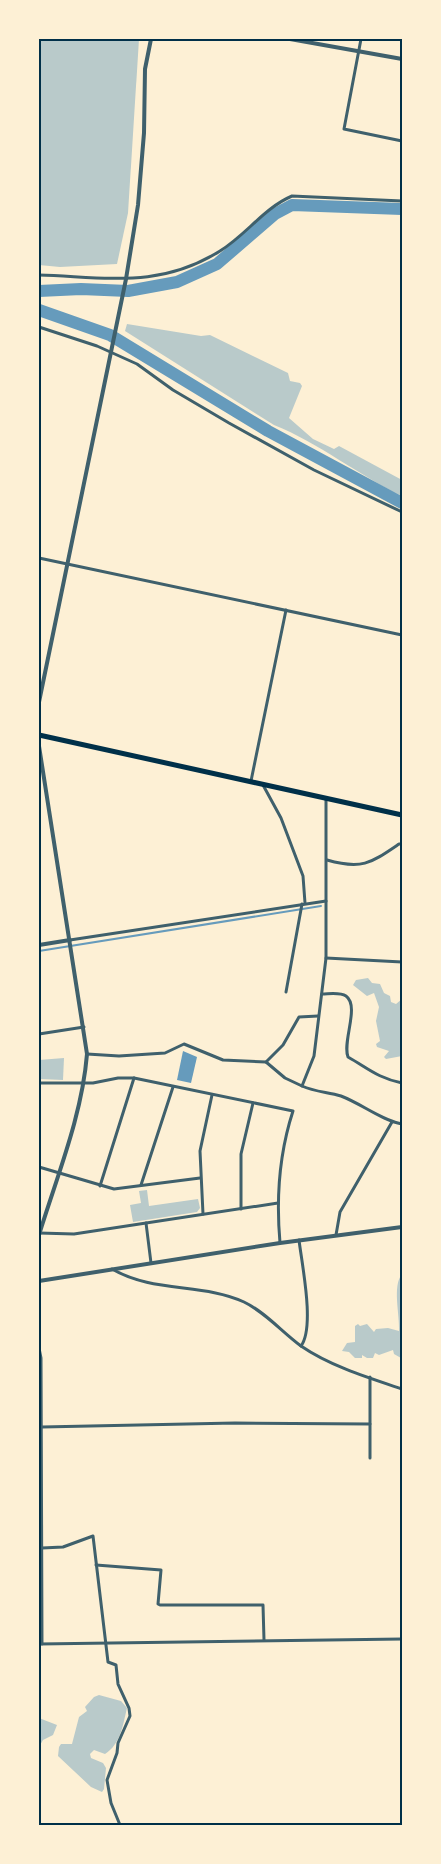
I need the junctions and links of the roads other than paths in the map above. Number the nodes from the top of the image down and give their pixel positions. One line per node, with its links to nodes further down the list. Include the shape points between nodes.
1 (151, 39): 9 (street, via 145,69 138,205)
2 (290, 39): 4 (street)
3 (361, 39): 4 (street)
4 (359, 50): 5 (street); 6 (street, via 344,129)
5 (402, 59)
6 (402, 141)
7 (402, 201): 9 (street, via 292,196 278,202 222,250 195,264 162,276)
8 (39, 275): 9 (street)
9 (126, 279): 11 (street)
10 (39, 327): 11 (street)
11 (112, 352): 12 (street, via 289,456); 14 (street)
12 (402, 512)
13 (39, 558): 14 (street)
14 (67, 564): 15 (street); 17 (street)
15 (286, 610): 16 (street); 20 (street)
16 (402, 634)
17 (39, 702)
18 (39, 735): 20 (highway)
19 (39, 746): 28 (street)
20 (251, 781): 21 (highway)
21 (263, 784): 22 (highway); 27 (street, via 281,818 303,876)
22 (326, 798): 23 (highway); 25 (street)
23 (402, 815)
24 (402, 844): 25 (street, via 372,862 353,866)
25 (327, 860): 26 (street)
26 (326, 901): 27 (street); 30 (street)
27 (304, 903): 28 (street); 32 (street)
28 (70, 940): 29 (street); 35 (street)
29 (39, 945)
30 (326, 958): 31 (street); 33 (street)
31 (402, 962)
32 (286, 992)
33 (322, 994): 34 (street); 42 (street, via 339,994 350,1001 352,1016 348,1058 368,1067 378,1076)
34 (318, 1016): 38 (street, via 299,1017 283,1045); 43 (street, via 314,1056)
35 (84, 1026): 36 (street); 37 (street)
36 (39, 1034)
37 (87, 1054): 38 (street, via 165,1053 184,1044 223,1060); 41 (street)
38 (266, 1062): 43 (street, via 285,1078)
39 (134, 1078): 41 (street); 44 (street); 53 (street)
40 (39, 1083): 41 (street)
41 (85, 1083): 50 (street)
42 (402, 1083)
43 (302, 1086): 47 (street, via 340,1096)
44 (173, 1087): 45 (street); 52 (street)
45 (212, 1095): 46 (street); 51 (street, via 201,1143)
46 (253, 1103): 54 (street, via 293,1111 284,1143); 55 (street, via 241,1154)
47 (392, 1122): 48 (street); 60 (street, via 340,1212)
48 (402, 1124)
49 (39, 1167): 50 (street)
50 (58, 1173): 53 (street); 59 (street)
51 (200, 1178): 52 (street); 56 (street)
52 (141, 1185): 53 (street, via 123,1189)
53 (100, 1186)
54 (278, 1203): 55 (street); 62 (street)
55 (241, 1209): 56 (street)
56 (203, 1214): 57 (street)
57 (146, 1223): 59 (street, via 74,1234); 63 (street)
58 (402, 1228): 60 (street)
59 (39, 1234)
60 (336, 1236): 61 (street)
61 (300, 1240): 62 (street); 66 (street, via 307,1321 306,1339)
62 (280, 1243): 63 (street)
63 (151, 1263): 64 (street)
64 (112, 1269): 65 (street); 66 (street, via 124,1276 168,1288 225,1295 244,1302)
65 (39, 1280)
66 (301, 1346): 68 (street)
67 (39, 1348): 71 (street)
68 (370, 1377): 69 (street); 70 (street)
69 (402, 1389)
70 (370, 1424): 71 (street); 72 (street)
71 (42, 1427): 73 (street)
72 (370, 1458)
73 (40, 1477): 74 (street)
74 (42, 1548): 75 (street, via 64,1547 93,1536); 79 (street)
75 (96, 1565): 77 (street, via 161,1570 160,1605 263,1605); 78 (street)
76 (402, 1639): 77 (street)
77 (264, 1640): 78 (street)
78 (107, 1642): 79 (street); 80 (street, via 108,1662 116,1665 118,1684 130,1716 107,1780 111,1803)
79 (40, 1644)
80 (120, 1825)

